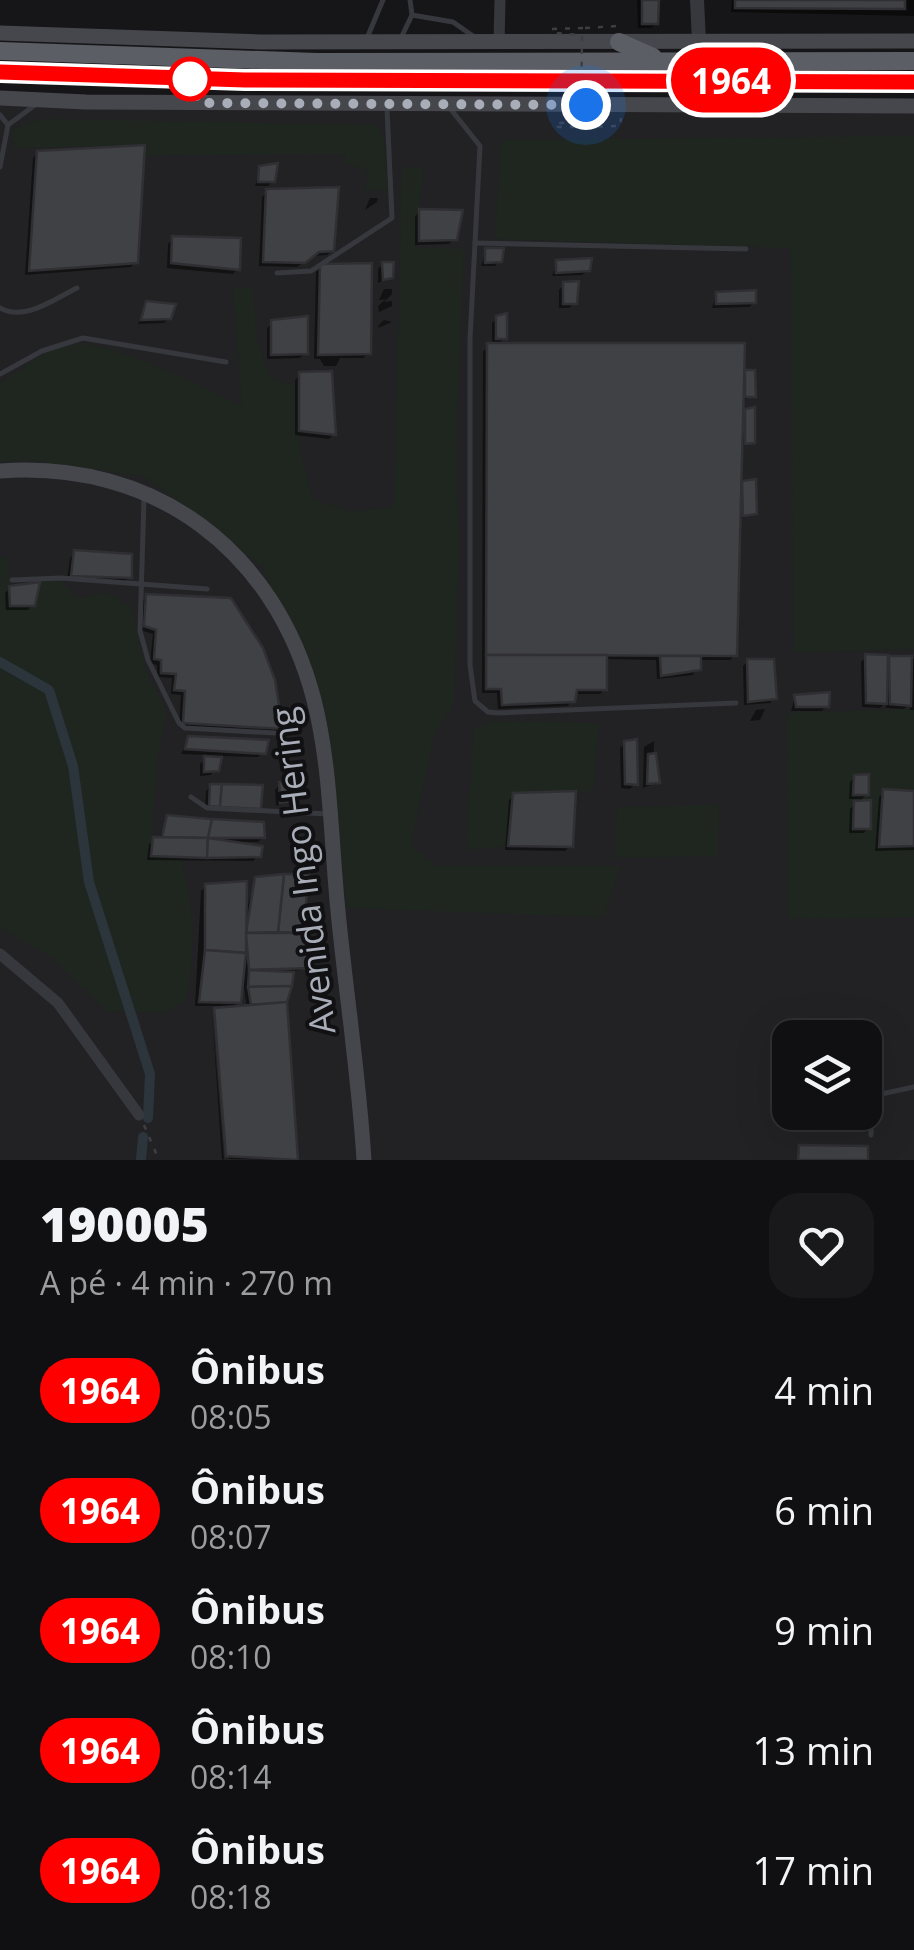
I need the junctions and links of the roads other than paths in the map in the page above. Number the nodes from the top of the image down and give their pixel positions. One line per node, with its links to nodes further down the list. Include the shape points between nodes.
1 (383, 0): 7 (lane)
2 (410, 0): 5 (lane)
3 (500, 0): 12 (street)
4 (696, 0): 9 (street)
5 (412, 16): 8 (lane); 11 (lane, via 453,22)
6 (0, 33): 7 (main road)
7 (366, 41): 8 (main road)
8 (400, 41): 11 (main road)
9 (698, 41): 10 (main road); 13 (main road)
10 (914, 41)
11 (478, 42): 12 (main road)
12 (499, 42): 13 (main road)
13 (618, 42): 15 (highway)
14 (0, 51): 15 (highway, via 317,62)
15 (663, 61): 16 (highway)
16 (914, 61)
17 (0, 72): 18 (highway, via 245,80)
18 (914, 82)
19 (0, 98): 20 (main road)
20 (41, 100): 21 (main road); 25 (lane)
21 (387, 104): 22 (main road); 29 (lane, via 392,218 311,271)
22 (446, 104): 23 (main road); 27 (lane, via 479,141)
23 (914, 106)
24 (0, 115): 25 (lane)
25 (8, 126): 26 (lane)
26 (0, 167)
27 (475, 243): 28 (lane); 39 (lane, via 470,665 476,701 498,713)
28 (746, 249)
29 (277, 273)
30 (76, 288): 31 (lane, via 23,312)
31 (0, 308)
32 (226, 362): 33 (lane, via 83,338)
33 (0, 374)
34 (0, 471): 35 (main road, Avenida Ingo Hering, via 70,473)
35 (145, 490): 37 (lane); 42 (main road, Avenida Ingo Hering, via 215,539 274,602 314,698)
36 (12, 580): 37 (lane)
37 (140, 585): 38 (lane); 40 (lane, via 144,646 181,726)
38 (206, 589)
39 (736, 703)
40 (275, 733)
41 (190, 798): 42 (lane, via 208,808)
42 (328, 814): 47 (main road, Avenida Ingo Hering)
43 (0, 954): 45 (street, via 58,1003)
44 (914, 1087): 46 (lane, via 872,1096)
45 (138, 1114)
46 (872, 1134)
47 (364, 1160)

